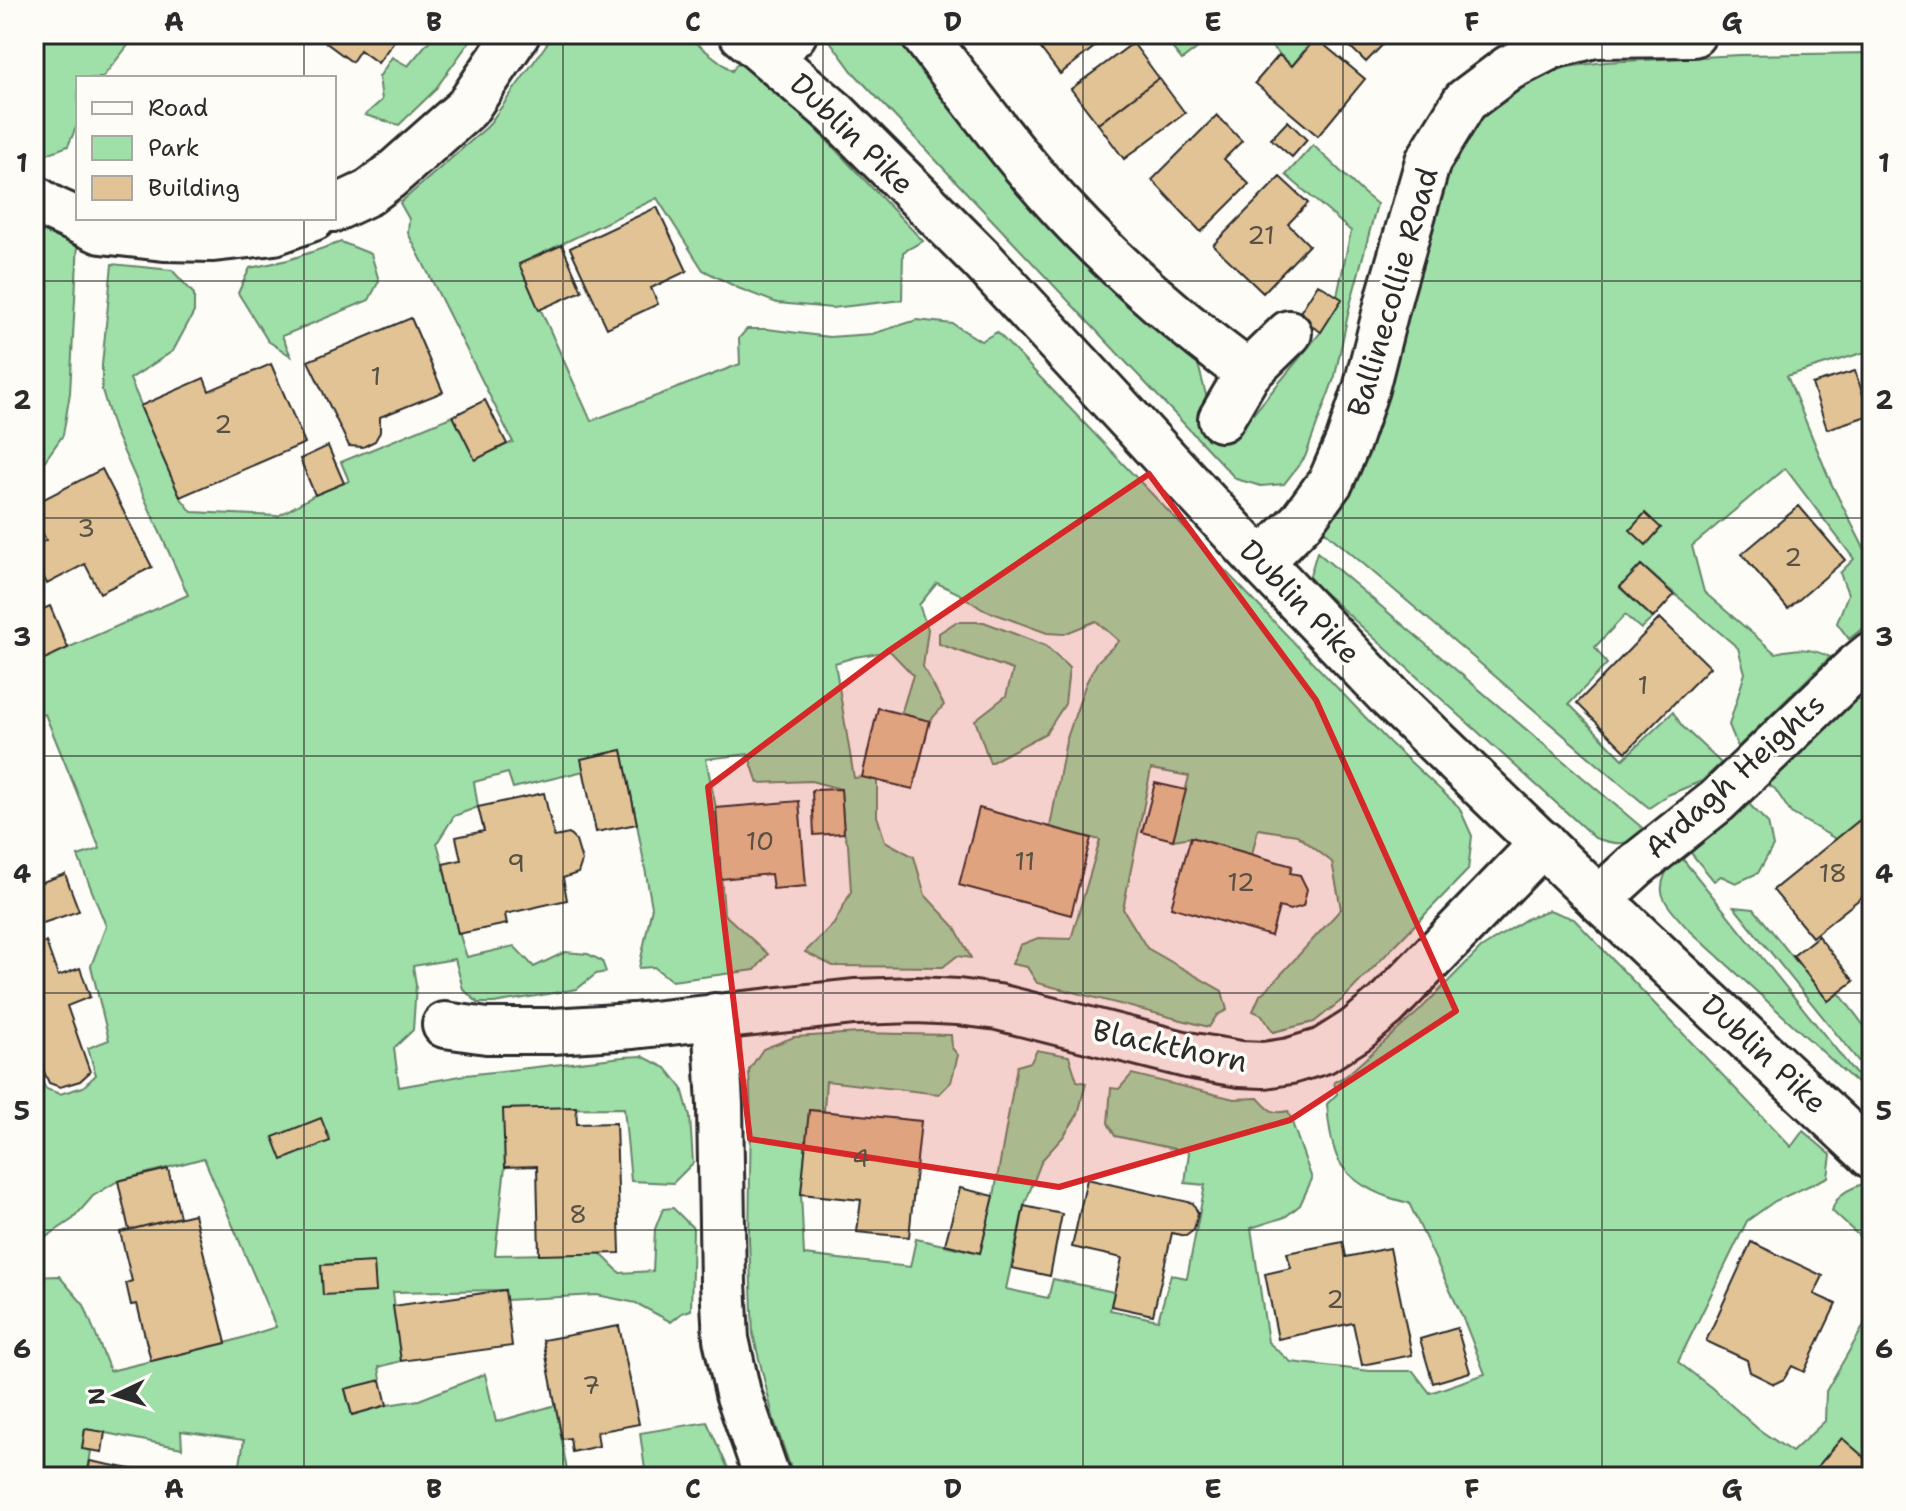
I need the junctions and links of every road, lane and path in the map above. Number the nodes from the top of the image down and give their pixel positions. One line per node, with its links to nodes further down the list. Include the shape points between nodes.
1 (517, 34): 6 (street, via 467,108 388,178)
2 (923, 34): 11 (street, via 1032,174 1083,230 1149,293)
3 (1693, 34): 13 (street, Ballinecollie Road, via 1595,35 1552,46 1509,68 1465,101 1428,161 1343,455 1301,522)
4 (769, 41): 13 (street, Dublin Pike, via 983,261)
5 (34, 198): 7 (street)
6 (336, 208)
7 (76, 220)
8 (77, 220): 9 (street, via 101,231 213,239 274,232)
9 (307, 220)
10 (1289, 333): 11 (street)
11 (1248, 373): 12 (street)
12 (1221, 419)
13 (1261, 562): 15 (street, Dublin Pike, via 1393,700)
14 (1872, 654): 16 (street, Ardagh Heights, via 1717,801)
15 (1543, 843): 16 (street, Dublin Pike); 17 (street, Blackthorn, via 1386,1005 1323,1051 1290,1061 1264,1065 1201,1058 998,1007 958,1002 854,1002)
16 (1599, 899): 19 (street, Dublin Pike)
17 (715, 1016): 18 (street, Blackthorn, via 553,1031); 20 (street, via 726,1339)
18 (445, 1025)
19 (1872, 1156)
20 (767, 1477)

